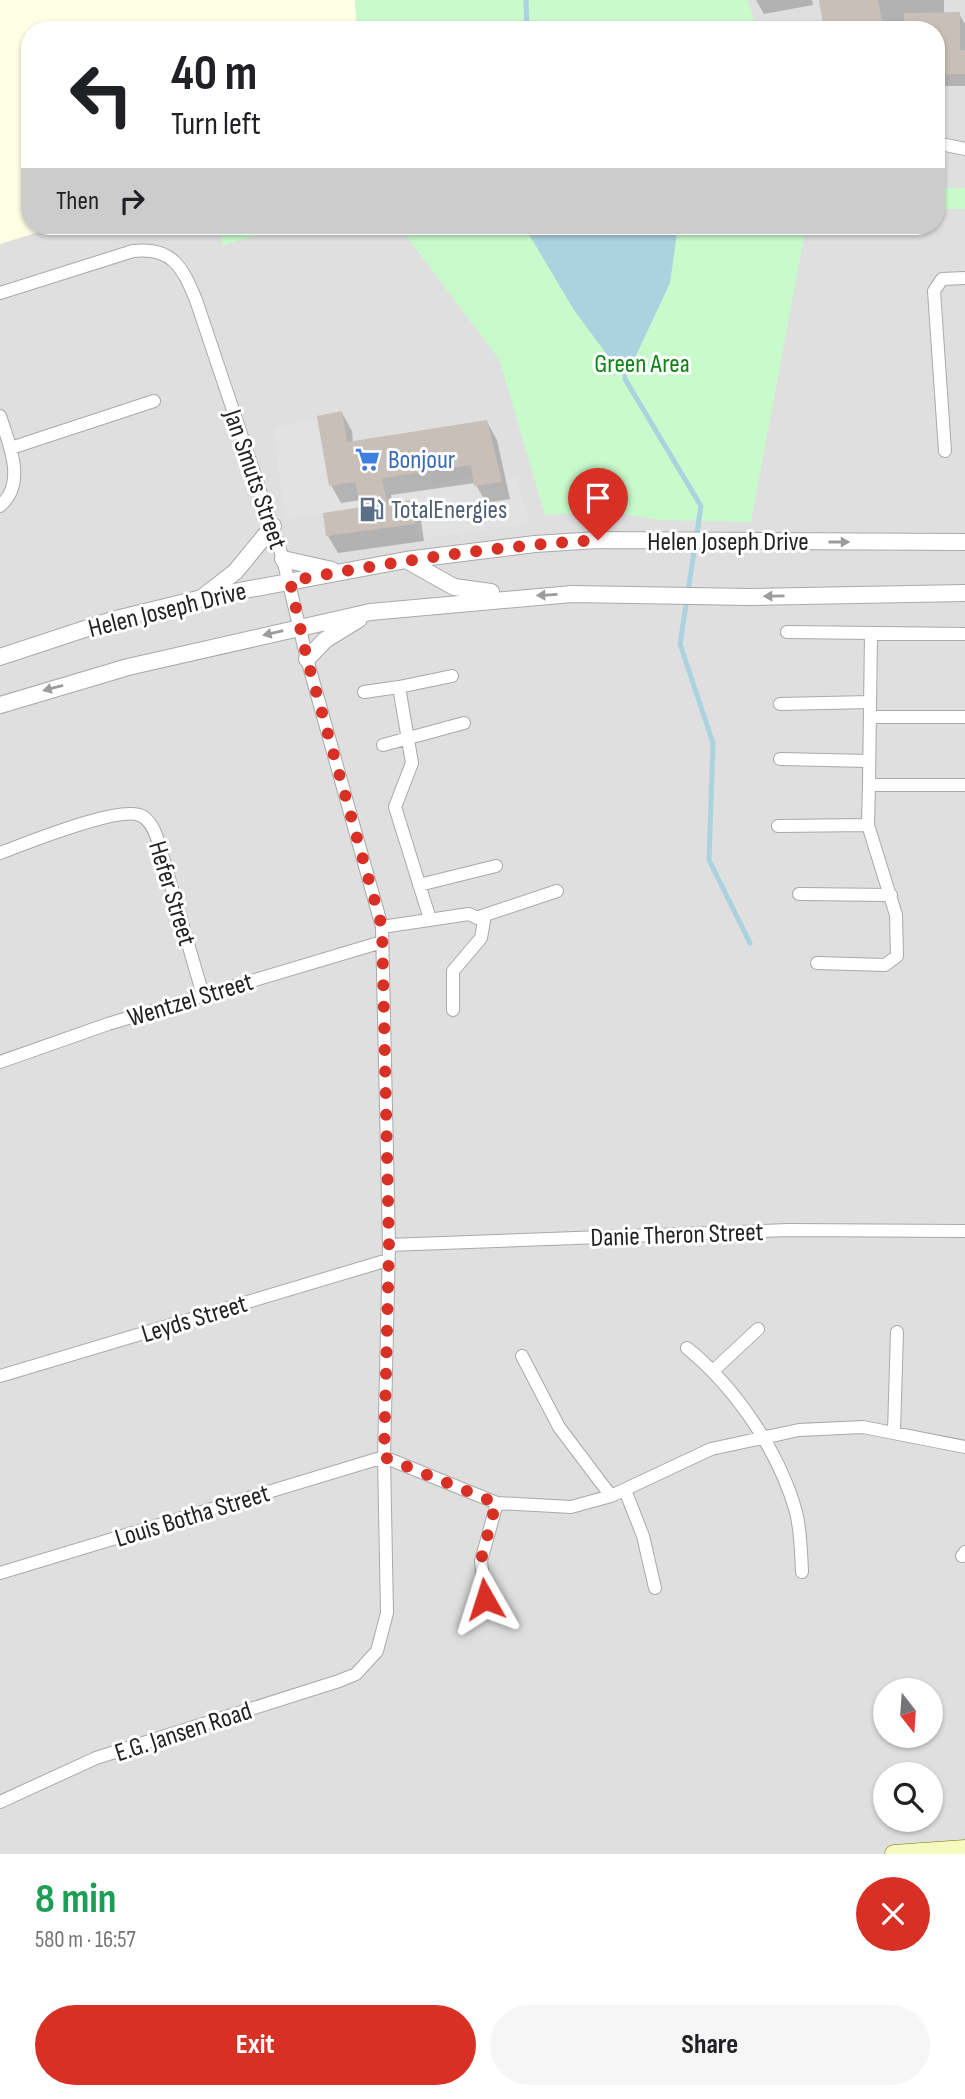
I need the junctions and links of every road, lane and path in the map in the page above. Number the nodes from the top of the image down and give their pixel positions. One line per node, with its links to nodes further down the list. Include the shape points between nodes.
1 (945, 145): 2 (street)
2 (965, 149)
3 (965, 278): 8 (street, via 942,279 934,291)
4 (0, 293): 10 (street, Jan Smuts Street, via 132,251 152,249 167,254 189,281 197,300)
5 (154, 401): 7 (street)
6 (0, 416): 7 (street)
7 (10, 449): 9 (street, via 14,481 9,499)
8 (945, 451)
9 (0, 506)
10 (273, 526): 12 (street, Jan Smuts Street); 18 (street, via 235,572)
11 (965, 542): 13 (street, Helen Joseph Drive, one-way to 11, via 598,540)
12 (283, 559): 14 (street); 15 (street, Jan Smuts Street)
13 (406, 560): 14 (street, Helen Joseph Drive); 17 (street, via 454,587)
14 (338, 572): 15 (street, Helen Joseph Drive)
15 (290, 581): 18 (street, Helen Joseph Drive); 20 (street, Jan Smuts Street)
16 (965, 593): 17 (street, Helen Joseph Drive, one-way to 17)
17 (514, 597): 19 (street, Helen Joseph Drive)
18 (202, 598): 24 (street, Helen Joseph Drive, via 112,620)
19 (370, 612): 20 (street, Helen Joseph Drive); 25 (street, via 325,640)
20 (300, 626): 25 (street, Jan Smuts Street); 31 (street, Helen Joseph Drive, one-way to 31, via 128,667)
21 (787, 632): 22 (street)
22 (871, 633): 23 (street); 29 (street)
23 (965, 634)
24 (0, 657)
25 (307, 659): 51 (street, Jan Smuts Street)
26 (452, 676): 27 (street)
27 (399, 687): 28 (street); 35 (street)
28 (364, 692)
29 (870, 702): 30 (street); 32 (street)
30 (780, 704)
31 (0, 705)
32 (870, 717): 33 (street); 38 (street)
33 (965, 717)
34 (464, 723): 35 (street)
35 (410, 739): 36 (street); 45 (street, via 412,763 395,807)
36 (383, 745)
37 (780, 759): 38 (street)
38 (869, 761): 39 (street)
39 (869, 785): 40 (street); 41 (street)
40 (965, 785)
41 (868, 825): 42 (street); 48 (street)
42 (778, 826)
43 (0, 853): 54 (street, Hefer Street, via 95,820 125,813 142,816 159,844)
44 (496, 866): 45 (street)
45 (419, 885): 50 (street)
46 (557, 891): 49 (street)
47 (799, 894): 48 (street)
48 (891, 895): 53 (street, via 899,940 892,962 872,966)
49 (480, 917): 50 (street); 55 (street, via 485,929 481,938 453,971)
50 (430, 919): 51 (street)
51 (382, 927): 52 (street, Jan Smuts Street)
52 (382, 942): 54 (street, Wentzel Street); 58 (street, Jan Smuts Street)
53 (817, 963)
54 (203, 995): 56 (street, Wentzel Street)
55 (453, 1010)
56 (0, 1062)
57 (965, 1231): 58 (street, Danie Theron Street, via 788,1230)
58 (389, 1245): 59 (street, Jan Smuts Street)
59 (388, 1261): 65 (street, Leyds Street); 69 (street, Jan Smuts Street)
60 (758, 1329): 64 (street)
61 (897, 1332): 66 (street)
62 (687, 1348): 64 (street)
63 (522, 1356): 71 (street, via 559,1427)
64 (714, 1370): 67 (street)
65 (0, 1376)
66 (894, 1432): 67 (street, via 863,1427); 68 (street)
67 (761, 1436): 70 (street, via 711,1449); 73 (street, via 796,1513)
68 (965, 1447)
69 (384, 1457): 72 (street); 74 (street, Louis Botha Street); 77 (street, Jan Smuts Street, via 387,1614 383,1636)
70 (625, 1490): 71 (street); 75 (street, via 643,1536)
71 (611, 1496): 72 (street, via 571,1507)
72 (496, 1503): 76 (street, via 481,1560)
73 (802, 1572)
74 (0, 1573)
75 (655, 1588)
76 (485, 1599)
77 (367, 1665): 78 (street, E.G. Jansen Road, via 325,1686 96,1758)
78 (0, 1802)
79 (965, 1849): 80 (main road)
80 (894, 1854)

